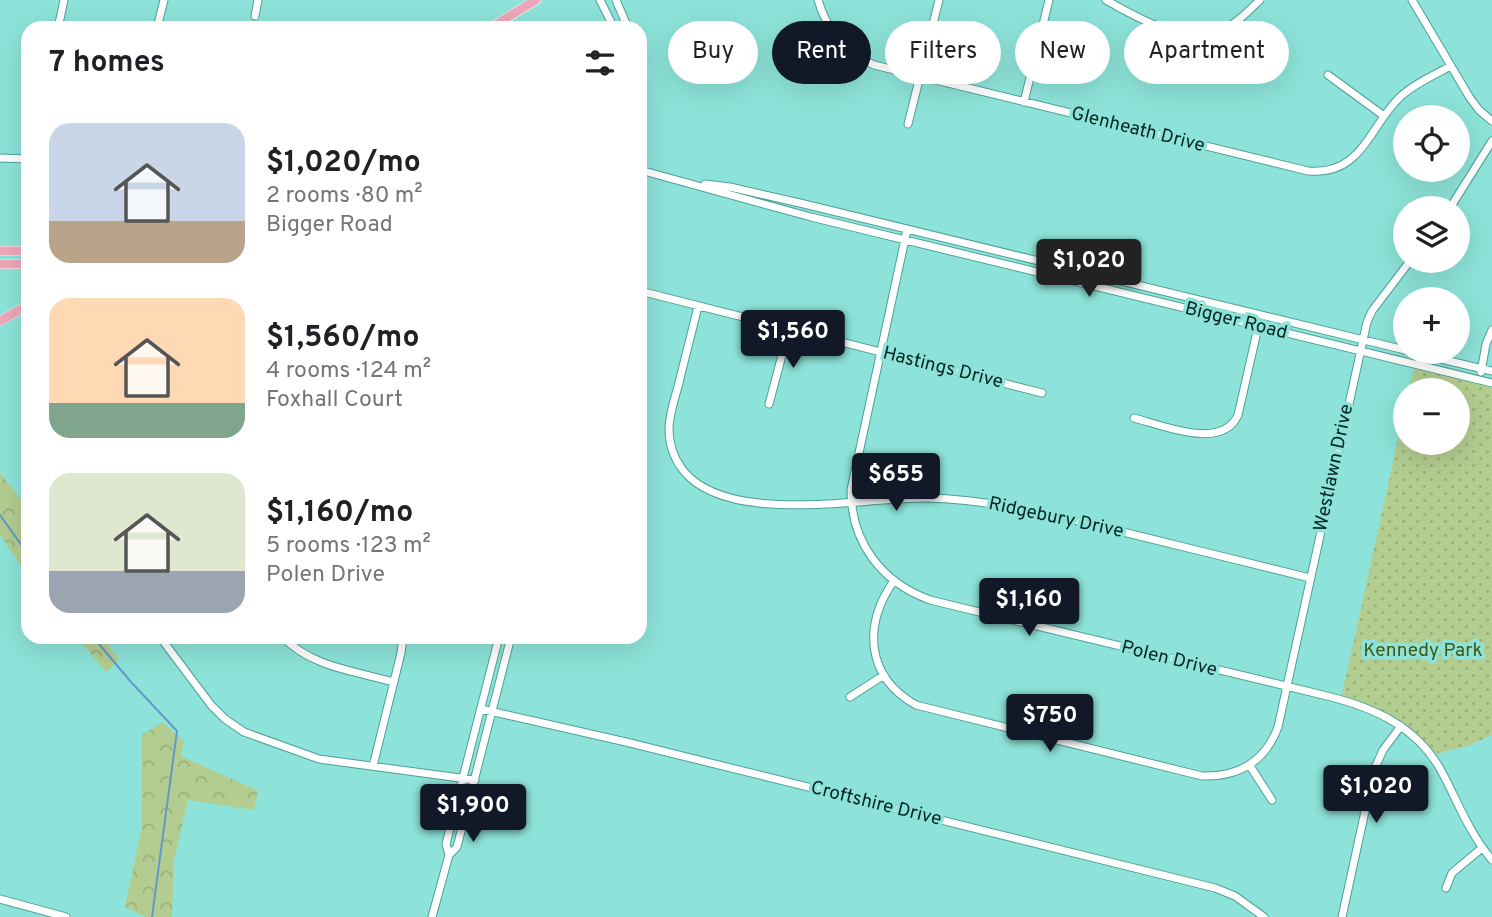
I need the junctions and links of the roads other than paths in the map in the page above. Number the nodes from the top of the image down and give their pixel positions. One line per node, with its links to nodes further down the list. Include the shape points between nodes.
1 (64, 0): 14 (street)
2 (164, 0): 15 (street)
3 (258, 0): 13 (street)
4 (536, 0): 16 (main road)
5 (600, 0): 17 (street)
6 (616, 0): 18 (street)
7 (818, 0): 21 (street, Glenheath Drive, via 838,40 856,56)
8 (939, 0): 19 (street)
9 (1049, 0): 25 (street)
10 (1105, 0): 11 (street, via 1150,23 1202,34 1230,26)
11 (1260, 0)
12 (1412, 0): 20 (street)
13 (255, 16)
14 (60, 21)
15 (159, 21)
16 (502, 21)
17 (610, 21)
18 (625, 21)
19 (934, 21)
20 (1451, 66): 26 (street, Glenheath Drive, via 1402,95); 27 (street, via 1470,98)
21 (885, 68)
22 (1328, 75): 26 (street)
23 (918, 84): 28 (street)
24 (952, 84): 25 (street, Glenheath Drive)
25 (1024, 102): 26 (street, Glenheath Drive, via 1317,172 1351,161)
26 (1384, 116)
27 (1492, 121)
28 (908, 124)
29 (1492, 141): 34 (street)
30 (0, 158): 31 (street)
31 (21, 159)
32 (647, 172): 33 (street, Bigger Road)
33 (696, 184): 35 (street, Bigger Road, via 730,187); 36 (street, Bigger Road)
34 (1458, 196)
35 (907, 230): 36 (street, Polen Drive); 45 (street, Bigger Road)
36 (905, 239): 47 (street, Bigger Road); 53 (street, Polen Drive)
37 (0, 251): 38 (main road)
38 (21, 251)
39 (0, 264): 40 (main road)
40 (21, 264)
41 (1401, 273): 50 (street, Westlawn Drive, via 1372,311)
42 (647, 293): 43 (street, Hastings Drive)
43 (698, 306): 48 (street, Hastings Drive); 62 (street, Ridgebury Drive, via 670,421 671,443 683,470 701,487 728,498 779,504)
44 (21, 309): 46 (main road)
45 (1260, 315): 47 (street); 50 (street, Bigger Road)
46 (0, 321)
47 (1258, 326): 52 (street, Bigger Road); 61 (street, via 1238,415 1230,427 1202,434)
48 (789, 329): 53 (street, Hastings Drive); 60 (street)
49 (1492, 330): 55 (street)
50 (1363, 340): 51 (street, Bigger Road); 52 (street, Westlawn Drive)
51 (1393, 347)
52 (1360, 350): 57 (street, Bigger Road); 63 (street, Westlawn Drive)
53 (880, 352): 59 (street, Hastings Drive); 62 (street, Polen Drive)
54 (1461, 364): 55 (street)
55 (1481, 369): 56 (street); 57 (street)
56 (1492, 371)
57 (1479, 379): 58 (street, Bigger Road)
58 (1492, 383)
59 (1042, 393)
60 (769, 404)
61 (1134, 418)
62 (851, 501): 63 (street, Ridgebury Drive, via 928,498 990,502); 64 (street, Polen Drive, via 860,539)
63 (1310, 578): 72 (street, Westlawn Drive)
64 (893, 582): 70 (street, via 879,605 874,626 876,657); 72 (street, Polen Drive, via 930,600)
65 (165, 644): 77 (street, via 211,705 234,726 303,755)
66 (289, 644): 71 (street, via 313,660)
67 (402, 644): 71 (street)
68 (497, 644): 74 (street)
69 (509, 644): 75 (street)
70 (884, 675): 73 (street); 78 (street, via 916,705 979,722 1202,776)
71 (394, 682): 77 (street)
72 (1287, 688): 76 (street, Polen Drive, via 1359,704); 78 (street, Westlawn Drive, via 1275,736)
73 (850, 696)
74 (481, 709): 75 (street, Croftshire Drive); 79 (street)
75 (492, 711): 80 (street); 89 (street, Croftshire Drive, via 1215,888)
76 (1401, 726): 82 (street, Polen Drive, via 1435,761); 90 (street, via 1374,770)
77 (373, 766): 79 (street)
78 (1250, 766): 81 (street)
79 (464, 778): 80 (street); 83 (street, via 446,844)
80 (475, 780): 83 (street, via 457,847)
81 (1272, 800)
82 (1482, 848): 84 (street, Polen Drive); 85 (street, via 1452,873)
83 (449, 855): 88 (street)
84 (1492, 860)
85 (1446, 888)
86 (0, 900): 87 (street)
87 (66, 917)
88 (432, 917)
89 (1264, 917)
90 (1342, 917)

